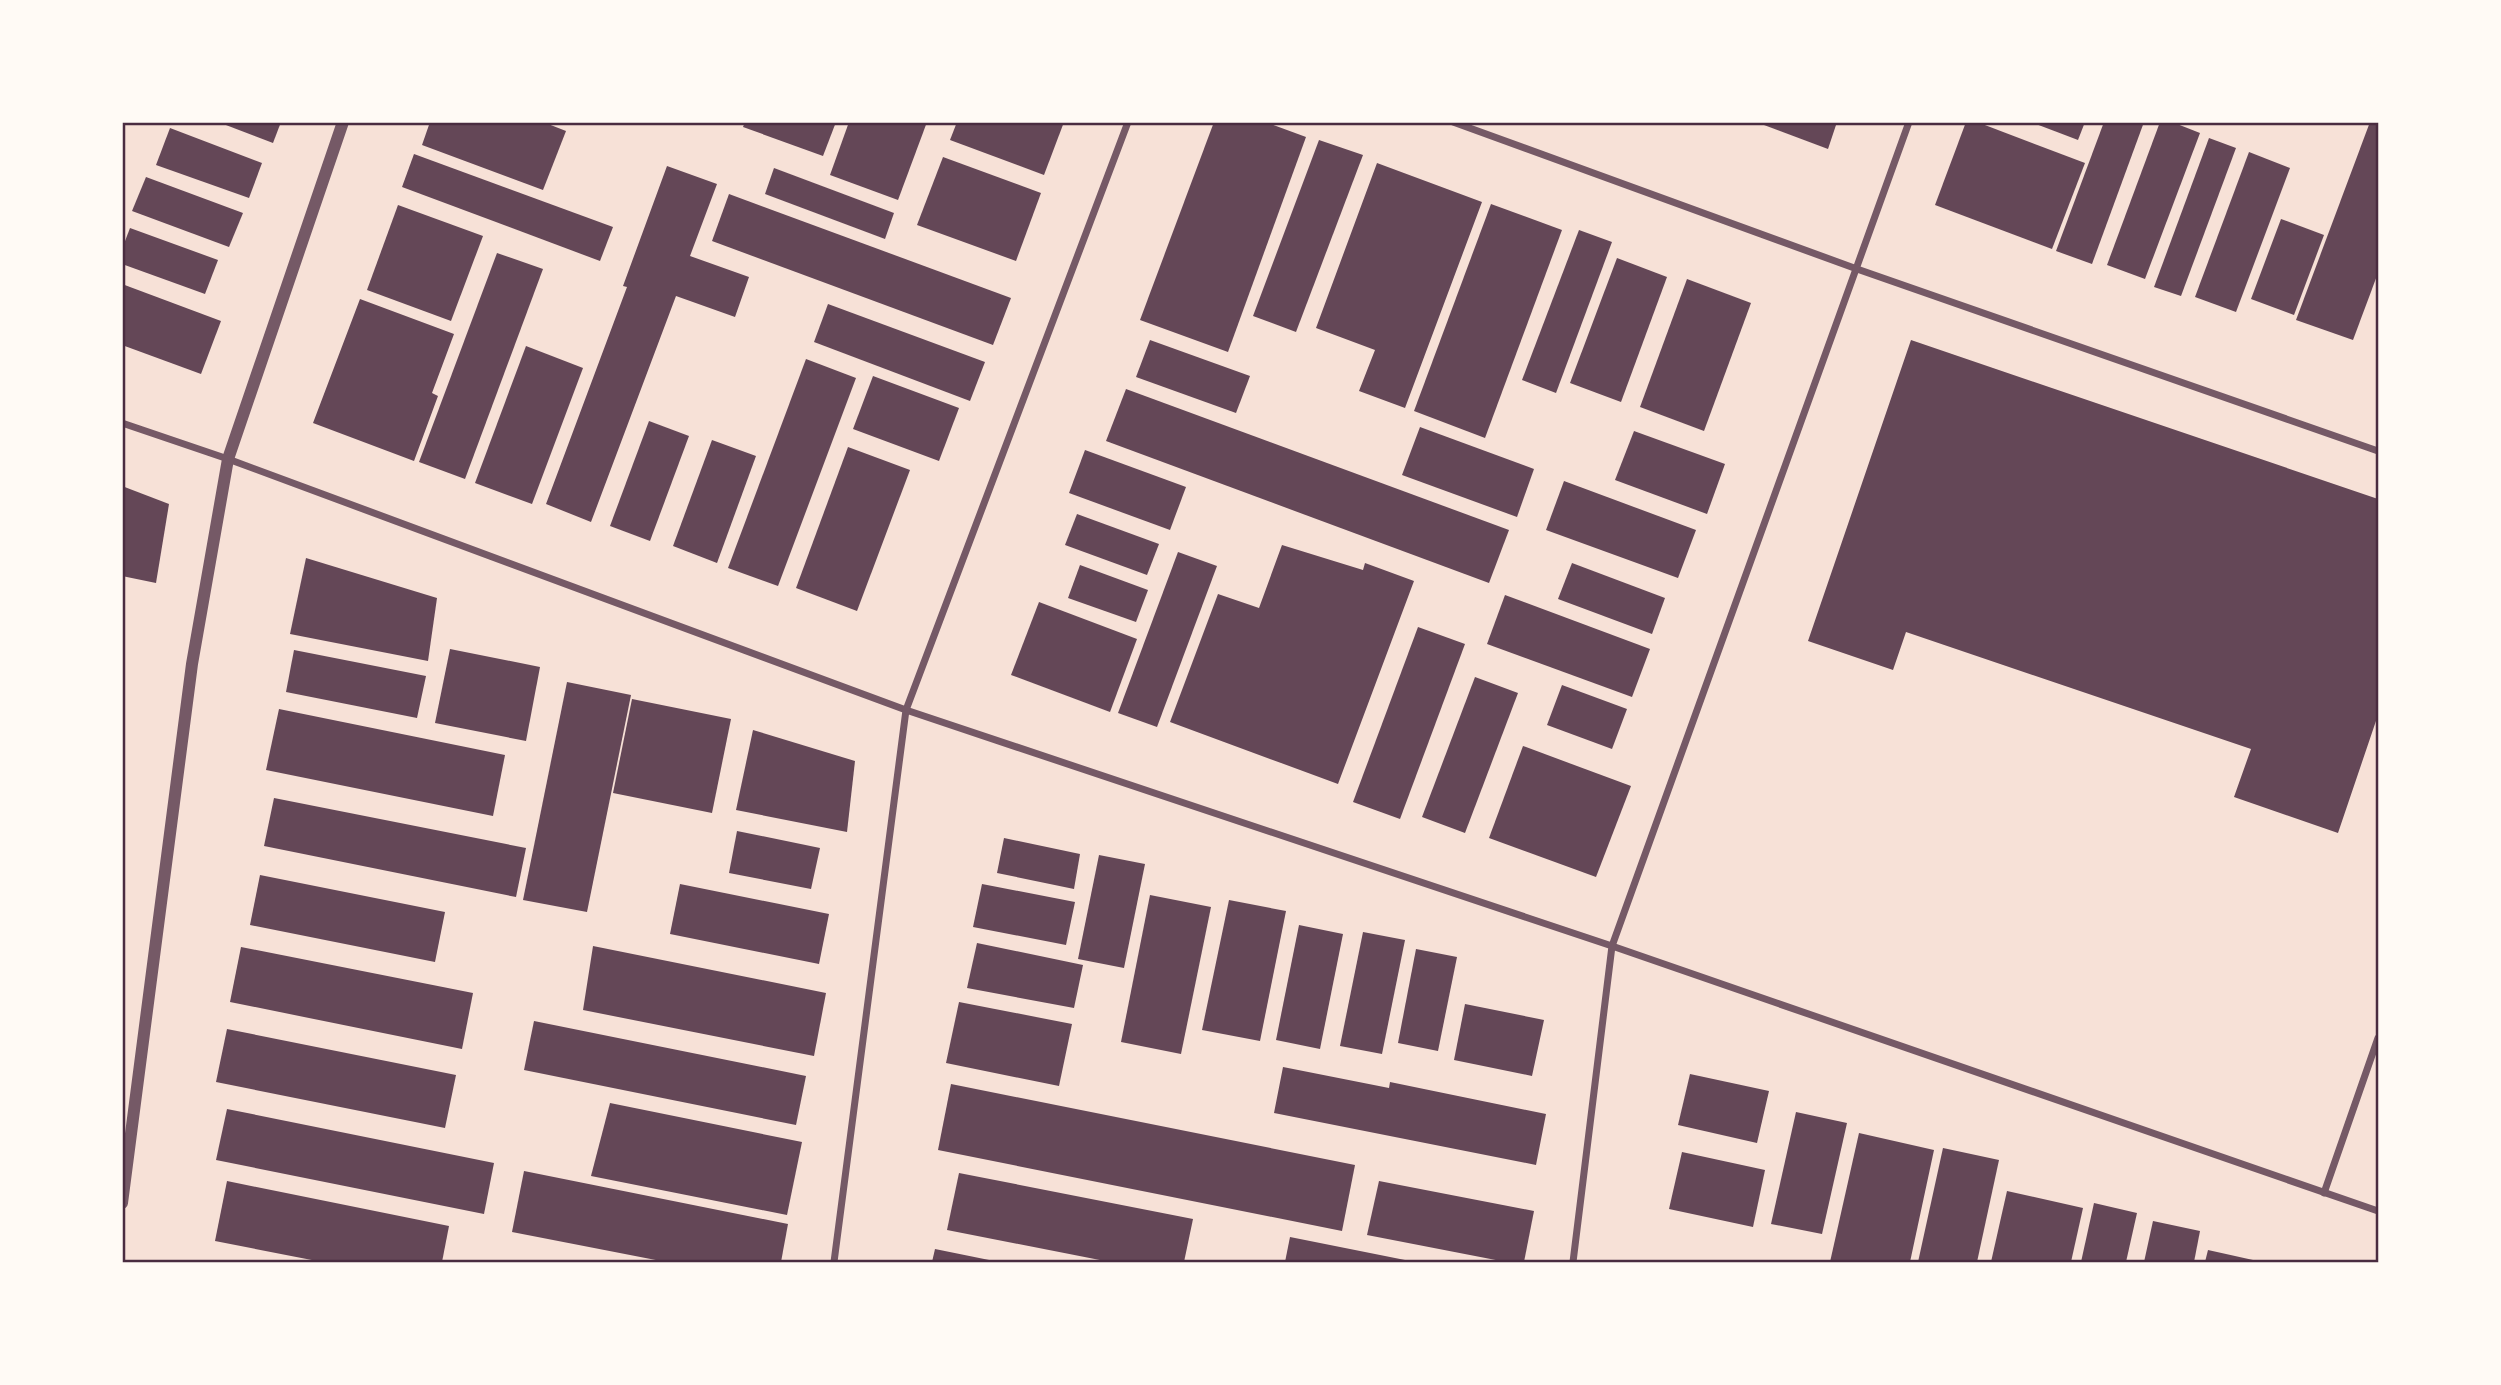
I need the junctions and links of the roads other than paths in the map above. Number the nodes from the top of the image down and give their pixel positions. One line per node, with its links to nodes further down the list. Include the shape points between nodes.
1 (343, 122): 8 (street)
2 (1128, 122): 9 (street)
3 (1453, 122): 5 (street)
4 (1909, 122): 5 (street)
5 (1857, 269): 7 (street); 10 (street)
6 (122, 423): 8 (street)
7 (2378, 451)
8 (228, 459): 9 (street); 13 (street, via 192,664)
9 (906, 709): 10 (street); 15 (street)
10 (1612, 946): 12 (street); 16 (street)
11 (2378, 1038): 12 (street)
12 (2324, 1194): 14 (street)
13 (122, 1203)
14 (2378, 1211)
15 (834, 1262)
16 (1573, 1262)

